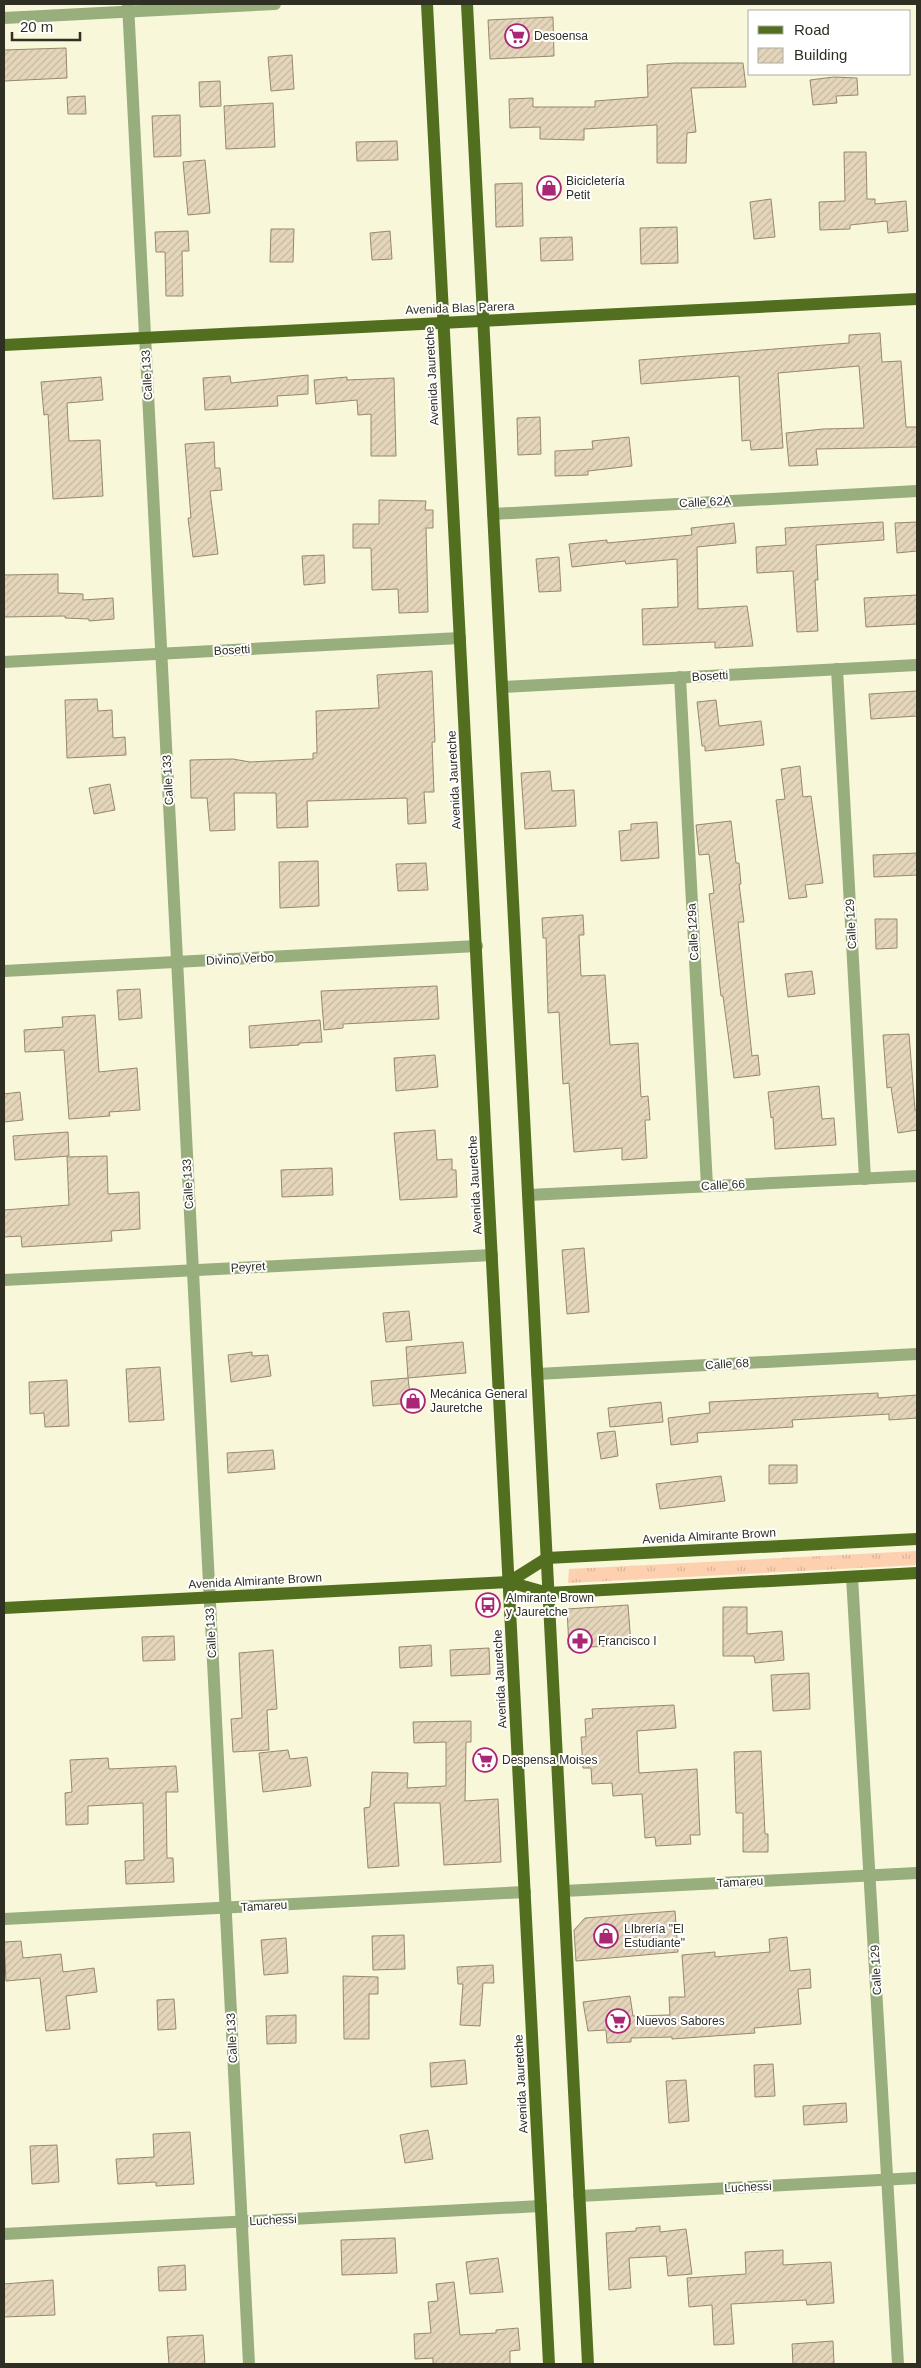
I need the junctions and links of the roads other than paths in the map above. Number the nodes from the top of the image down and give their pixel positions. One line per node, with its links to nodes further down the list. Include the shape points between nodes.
1 (276, 4): 4 (street)
2 (427, 4): 7 (main road, Avenida Jauretche)
3 (467, 4): 8 (main road)
4 (128, 8): 5 (street); 9 (street, Calle 133)
5 (4, 18)
6 (917, 299): 8 (main road, Avenida Blas Parera)
7 (443, 321): 8 (main road, Avenida Blas Parera); 9 (main road, Avenida Blas Parera); 13 (main road, Avenida Jauretche)
8 (483, 322): 12 (main road)
9 (145, 338): 10 (main road, Avenida Blas Parera); 14 (street, Calle 133)
10 (4, 345)
11 (917, 491): 12 (street, Calle 62A)
12 (493, 514): 19 (main road)
13 (460, 638): 14 (street, Bosetti); 20 (main road, Avenida Jauretche)
14 (161, 654): 15 (street, Bosetti); 21 (street, Calle 133)
15 (4, 662)
16 (917, 665): 17 (street, Bosetti)
17 (837, 669): 18 (street, Bosetti); 24 (street, Calle 129)
18 (680, 678): 19 (street, Bosetti); 25 (street, Calle 129a)
19 (502, 687): 26 (main road)
20 (477, 946): 21 (street, Divino Verbo); 27 (main road, Avenida Jauretche)
21 (177, 962): 22 (street, Divino Verbo); 28 (street, Calle 133)
22 (4, 971)
23 (917, 1176): 24 (street, Calle 66)
24 (864, 1179): 25 (street, Calle 66)
25 (707, 1186): 26 (street, Calle 66)
26 (528, 1195): 31 (main road)
27 (492, 1255): 28 (street, Peyret); 36 (main road, Avenida Jauretche)
28 (193, 1270): 29 (street, Peyret); 38 (street, Calle 133)
29 (4, 1280)
30 (917, 1354): 31 (street, Calle 68)
31 (537, 1374): 33 (main road)
32 (917, 1539): 33 (main road, Avenida Almirante Brown)
33 (547, 1558): 36 (main road, Avenida Almirante Brown); 37 (main road)
34 (917, 1573): 35 (main road, Avenida Almirante Brown)
35 (852, 1577): 37 (main road, Avenida Almirante Brown); 41 (street, Calle 129)
36 (509, 1582): 37 (main road, Avenida Almirante Brown); 38 (main road, Avenida Almirante Brown); 43 (main road, Avenida Jauretche)
37 (548, 1593): 42 (main road)
38 (210, 1597): 39 (main road, Avenida Almirante Brown); 44 (street, Calle 133)
39 (4, 1608)
40 (917, 1873): 41 (street, Tamareu)
41 (870, 1875): 42 (street, Tamareu); 47 (street, Calle 129)
42 (564, 1891): 48 (main road)
43 (525, 1892): 44 (street, Tamareu); 49 (main road, Avenida Jauretche)
44 (226, 1908): 45 (street, Tamareu); 50 (street, Calle 133)
45 (4, 1919)
46 (917, 2178): 47 (street, Luchessi)
47 (888, 2180): 48 (street, Luchessi); 55 (street, Calle 129)
48 (580, 2196): 54 (main road)
49 (541, 2206): 50 (street, Luchessi); 53 (main road, Avenida Jauretche)
50 (242, 2222): 51 (street, Luchessi); 52 (street, Calle 133)
51 (4, 2234)
52 (249, 2364)
53 (549, 2364)
54 (588, 2364)
55 (898, 2364)

